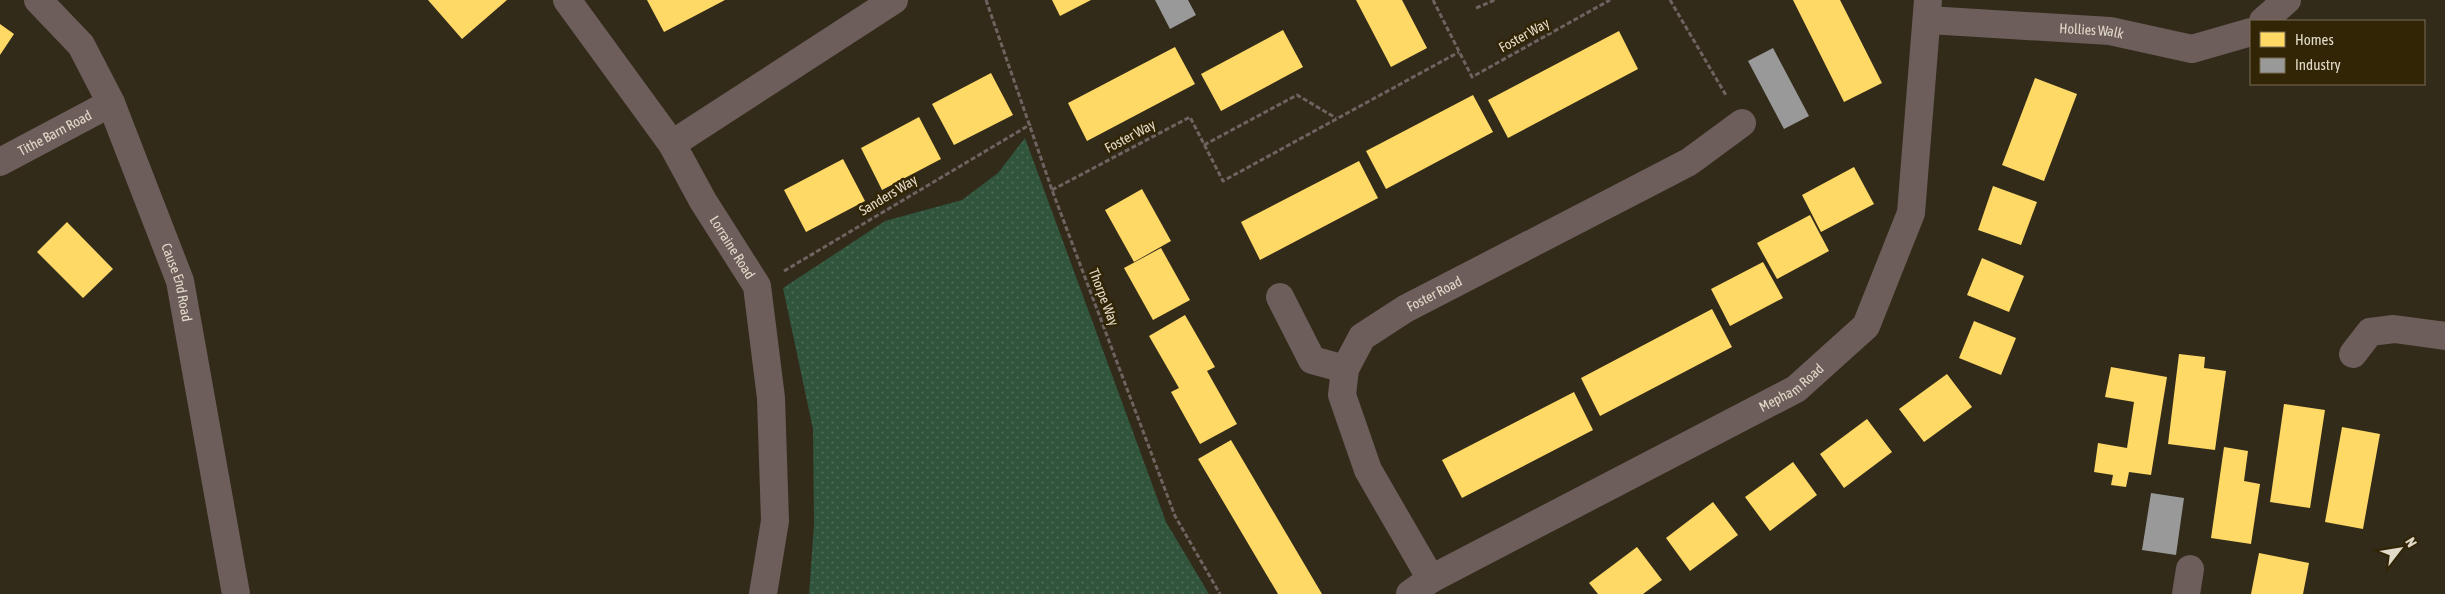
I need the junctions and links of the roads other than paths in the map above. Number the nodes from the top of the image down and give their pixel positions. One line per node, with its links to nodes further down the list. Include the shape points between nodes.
1 (38, 0): 8 (street, Cause End Road, via 81,45)
2 (567, 0): 10 (street, Lorraine Road)
3 (894, 0): 10 (street)
4 (2287, 0): 6 (street)
5 (1928, 10): 7 (street, Hollies Walk, via 2110,31 2192,48); 16 (street, Mepham Road, via 1911,213 1866,326 1796,390)
6 (2265, 20)
7 (2250, 32)
8 (111, 103): 11 (street, Tithe Barn Road); 17 (street, Cause End Road, via 180,281)
9 (1742, 123): 15 (street, Foster Road, via 1690,162 1404,309 1362,337)
10 (672, 144): 18 (street, Lorraine Road, via 703,201 757,286 771,398 775,521)
11 (0, 162)
12 (1280, 297): 15 (street, via 1312,360)
13 (2445, 336): 14 (street, via 2394,329 2370,332)
14 (2353, 354)
15 (1345, 369): 16 (street, Foster Road, via 1342,395 1368,470)
16 (1421, 587)
17 (236, 594)
18 (763, 594)

